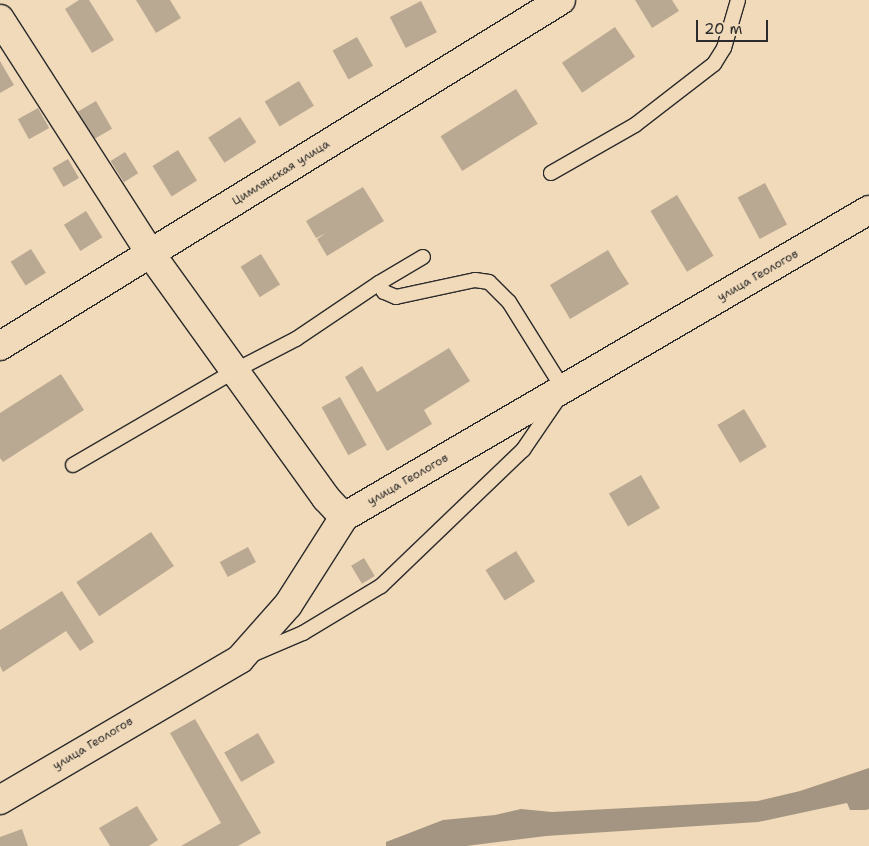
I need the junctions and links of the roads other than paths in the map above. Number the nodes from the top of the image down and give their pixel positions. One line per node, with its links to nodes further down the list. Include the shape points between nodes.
1 (561, 0): 6 (street, Цимлянская улица)
2 (738, 0): 4 (lane, via 724,48 714,64 635,125)
3 (0, 19): 6 (street)
4 (551, 173)
5 (867, 212): 11 (street, улица Геологов)
6 (150, 253): 9 (street, Цимлянская улица); 10 (street)
7 (423, 257): 8 (lane)
8 (379, 283): 10 (lane, via 296,339); 11 (lane, via 384,292 396,297 475,280 489,282 509,302)
9 (0, 346)
10 (236, 370): 12 (lane); 13 (street, via 326,498)
11 (564, 390): 13 (street, улица Геологов); 14 (lane, via 523,450 381,586 303,633)
12 (73, 465)
13 (344, 516): 14 (street, улица Геологов, via 288,605)
14 (240, 659): 15 (street, улица Геологов)
15 (0, 800)

